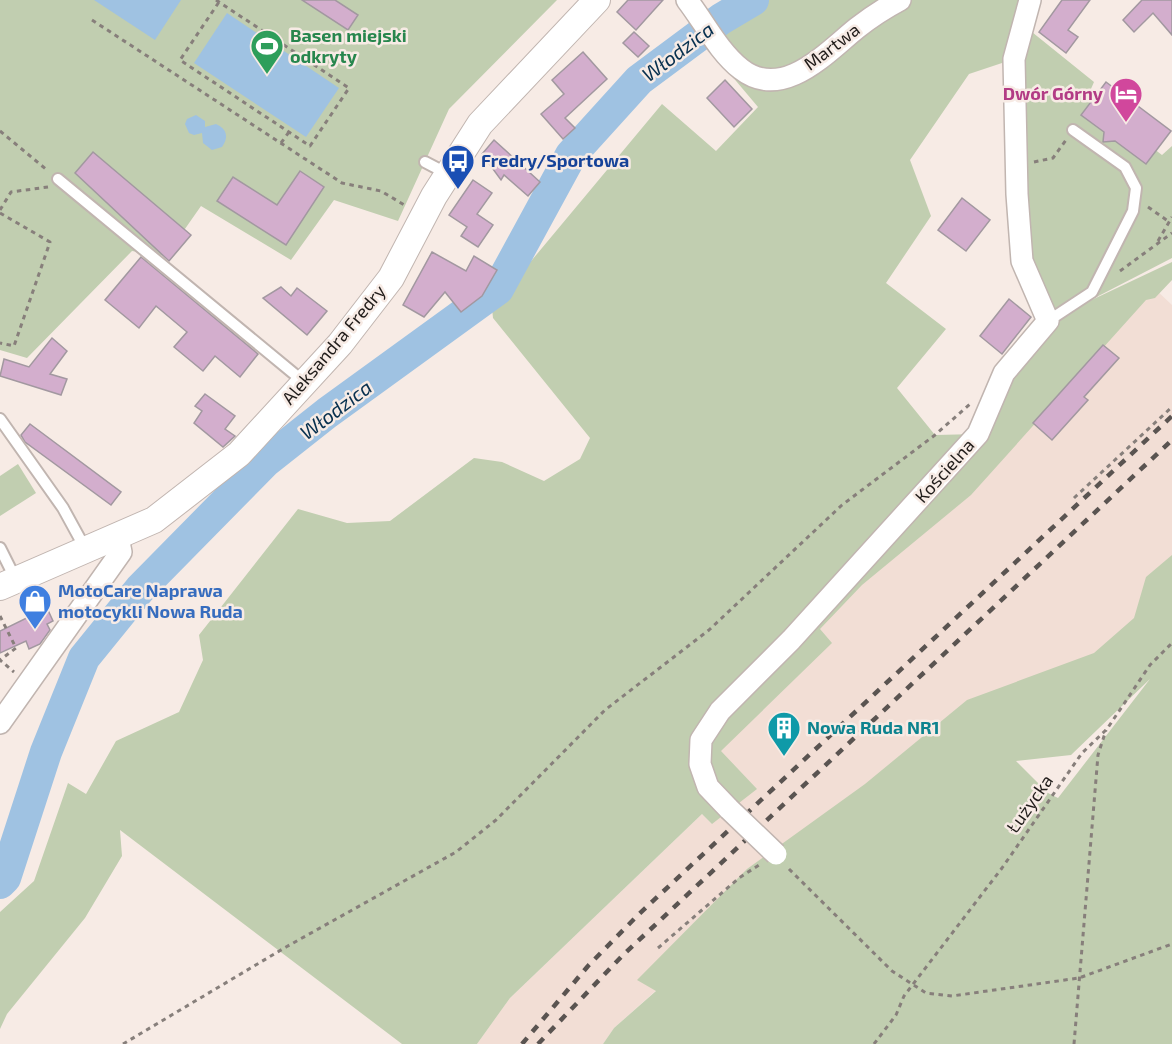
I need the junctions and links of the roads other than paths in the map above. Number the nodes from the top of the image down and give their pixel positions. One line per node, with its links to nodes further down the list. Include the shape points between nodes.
1 (597, 0): 7 (street, Aleksandra Fredry, via 480,124)
2 (900, 0): 4 (street, Martwa, via 856,28 818,62 790,77 765,79 743,71)
3 (1030, 0): 9 (street, via 1014,59 1017,194 1022,261)
4 (688, 2)
5 (1073, 130): 9 (lane, via 1125,167 1136,188 1135,197 1133,211 1092,292)
6 (425, 162): 7 (lane)
7 (448, 174): 10 (street, Aleksandra Fredry, via 391,278 340,344)
8 (61, 182): 10 (lane)
9 (1048, 321): 17 (street, Kościelna, bridge, via 1004,373 978,434 791,640 720,711 701,740 700,764 708,787)
10 (304, 382): 12 (street, Aleksandra Fredry, via 239,454 154,520)
11 (0, 419): 14 (lane, via 63,508)
12 (118, 537): 14 (street, Aleksandra Fredry); 16 (street, via 121,552)
13 (0, 548): 15 (lane)
14 (86, 550): 15 (street, Aleksandra Fredry)
15 (8, 584)
16 (0, 723)
17 (776, 854)

